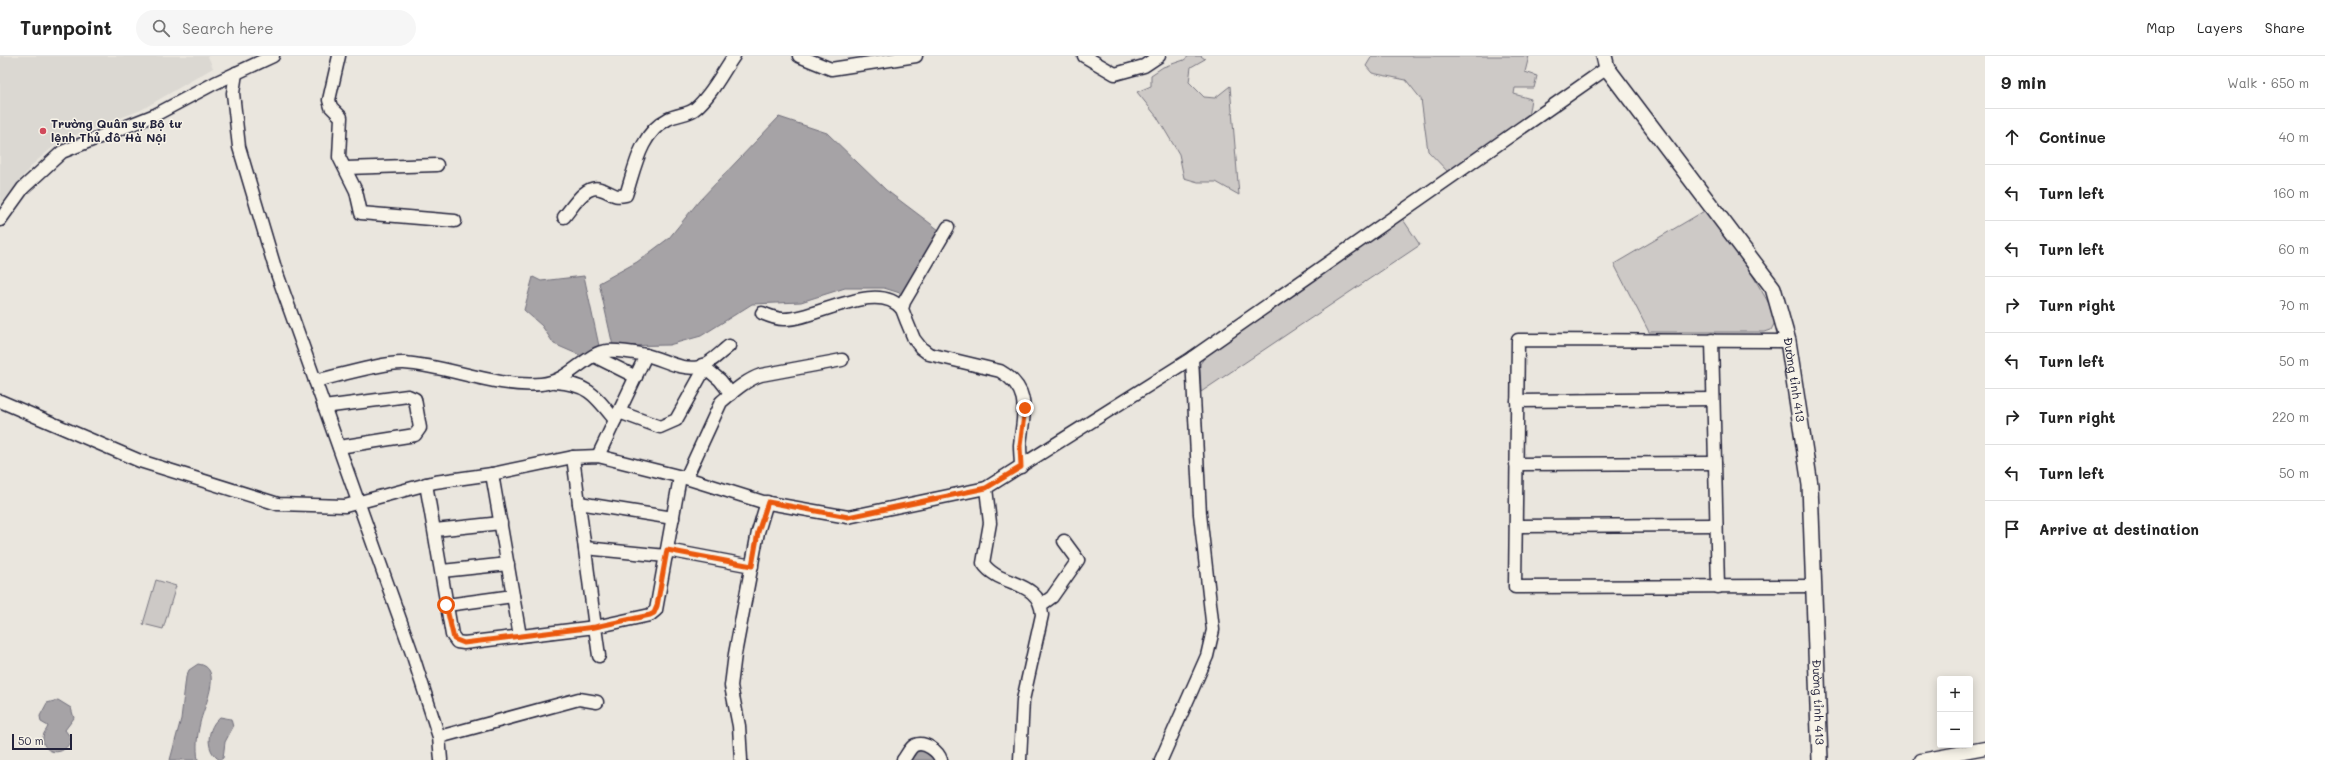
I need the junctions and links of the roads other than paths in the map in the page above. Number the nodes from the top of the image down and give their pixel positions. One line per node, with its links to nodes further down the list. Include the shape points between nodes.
1 (273, 56): 9 (street)
2 (339, 56): 11 (street, via 329,100 331,107 341,117 338,151)
3 (734, 56): 12 (street, via 706,99 694,110 668,118 652,131 642,148 626,195 616,197 599,188 592,188)
4 (799, 56): 5 (street, via 831,69)
5 (916, 56)
6 (1084, 56): 7 (street, via 1115,74 1144,66)
7 (1159, 56)
8 (1605, 62): 19 (main road, Đường tỉnh 413, via 1773,288); 23 (street)
9 (236, 74): 13 (street, via 155,115 62,152 23,188); 27 (street, via 232,93 239,147 275,268)
10 (437, 165): 11 (street)
11 (346, 168): 14 (street, via 361,213 364,215)
12 (564, 217)
13 (0, 220)
14 (455, 221)
15 (948, 227): 16 (street)
16 (902, 309): 17 (street, via 889,300 861,299 782,320); 40 (street, via 914,339 929,354 1000,371 1010,377 1025,408 1020,446)
17 (762, 312)
18 (1712, 340): 19 (street); 30 (street); 32 (street, via 1518,340)
19 (1788, 340): 59 (main road, Đường tỉnh 413, via 1810,484)
20 (729, 346): 25 (street)
21 (646, 355): 22 (street, via 606,351); 25 (street, via 685,367); 26 (street)
22 (594, 356): 26 (street); 28 (street, via 566,377)
23 (1192, 358): 40 (street); 75 (street, via 1200,514 1213,630 1207,656)
24 (842, 360): 29 (street, via 761,375)
25 (704, 367): 29 (street); 34 (street, via 676,420 660,427)
26 (636, 377): 34 (street)
27 (315, 381): 28 (street, via 401,363 437,367 516,384); 33 (street)
28 (554, 382): 34 (street, via 572,383 583,387)
29 (731, 394): 42 (street, via 721,402)
30 (1713, 399): 32 (street); 38 (street)
31 (0, 401): 47 (street, via 140,461 278,504)
32 (1517, 401): 39 (street)
33 (324, 407): 35 (street); 35 (street, via 408,396 415,399 420,428 415,435)
34 (617, 416): 36 (street)
35 (339, 447): 47 (street)
36 (598, 456): 37 (street); 42 (street)
37 (574, 457): 41 (street); 46 (street)
38 (1715, 462): 39 (street); 50 (street)
39 (1516, 464): 51 (street)
40 (1021, 467): 44 (street)
41 (492, 474): 43 (street); 49 (street)
42 (683, 478): 45 (street); 48 (street)
43 (426, 484): 47 (street); 52 (street)
44 (986, 488): 45 (street, via 848,517); 63 (street, via 990,523 983,563 1000,576 1037,596)
45 (768, 502): 57 (street, via 758,532)
46 (579, 503): 48 (street); 54 (street)
47 (359, 504): 68 (street)
48 (672, 518): 55 (street)
49 (501, 523): 52 (street); 56 (street)
50 (1716, 525): 51 (street); 60 (street)
51 (1516, 526): 60 (street, via 1515,587)
52 (436, 530): 58 (street)
53 (1064, 541): 63 (street, via 1078,560 1052,597)
54 (585, 548): 55 (street); 64 (street)
55 (666, 553): 57 (street); 64 (street, via 654,613)
56 (508, 564): 58 (street); 61 (street)
57 (752, 566): 71 (street, via 731,686 739,726)
58 (442, 571): 62 (street)
59 (1813, 586): 60 (street); 76 (main road, Đường tỉnh 413)
60 (1718, 587)
61 (513, 596): 62 (street); 65 (street)
62 (446, 605): 65 (street, via 452,635 457,642)
63 (1041, 605): 74 (street, via 1042,615 1023,700)
64 (595, 627): 65 (street); 66 (street)
65 (520, 636)
66 (599, 656)
67 (597, 702): 68 (street, via 579,698)
68 (439, 737): 70 (street)
69 (1985, 748): 77 (street)
70 (441, 760)
71 (741, 760)
72 (904, 760): 73 (street, via 910,749 918,744 935,750)
73 (941, 760)
74 (1020, 760)
75 (1161, 760)
76 (1820, 760)
77 (1921, 760)

